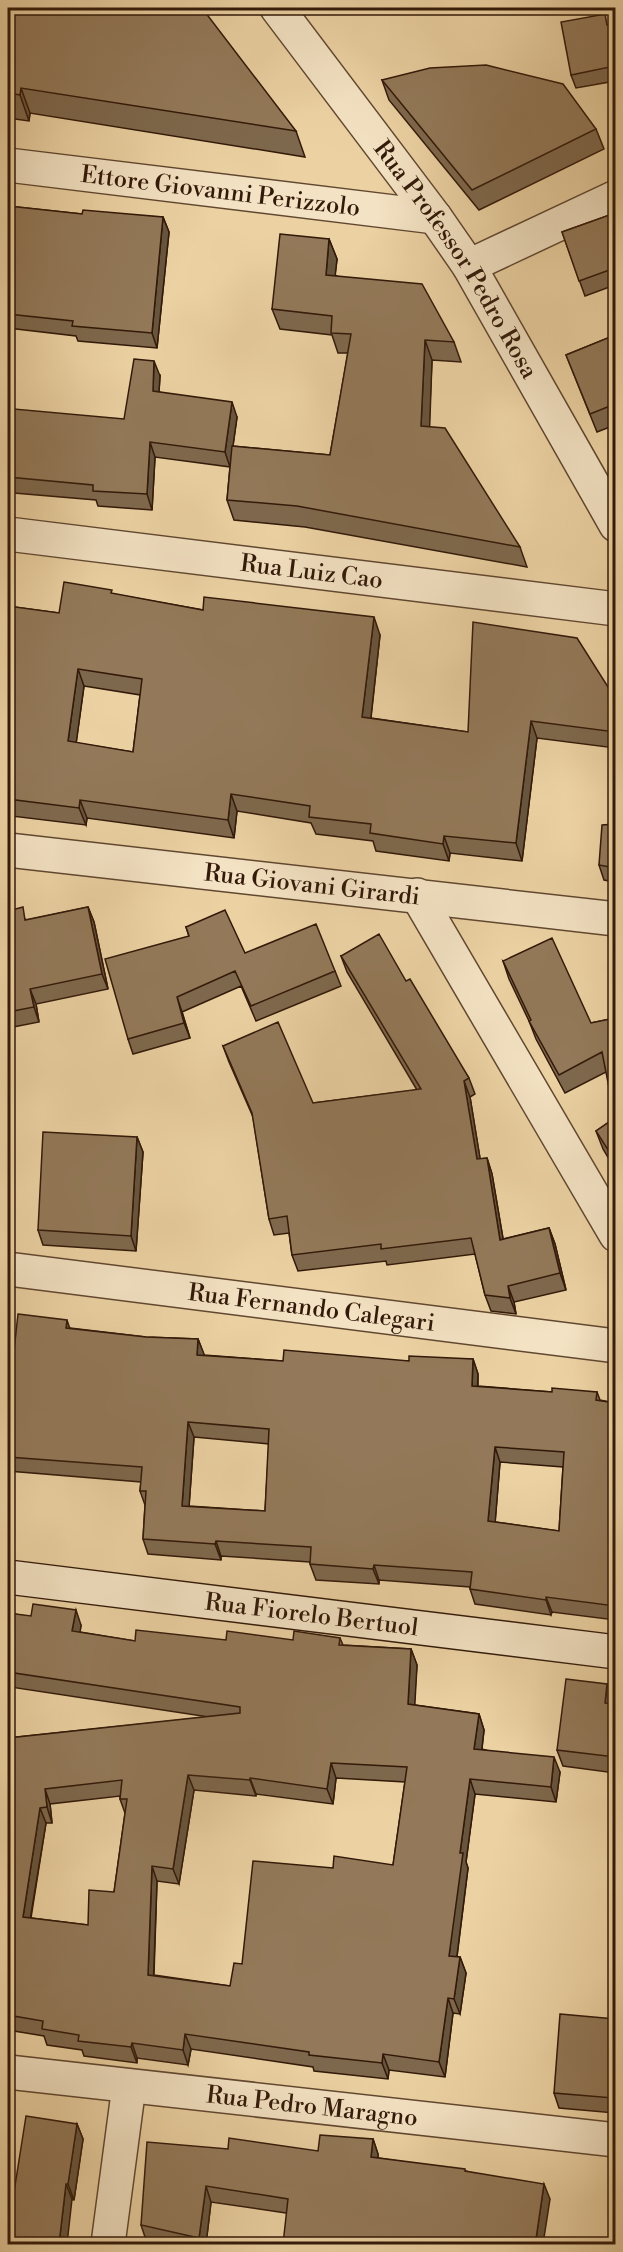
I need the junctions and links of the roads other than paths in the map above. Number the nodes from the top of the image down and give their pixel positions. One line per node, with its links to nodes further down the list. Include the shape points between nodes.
1 (277, 8): 4 (street, Rua Professor Pedro Rosa)
2 (8, 165): 4 (street, Ettore Giovanni Perizzolo)
3 (615, 197): 5 (street)
4 (435, 217): 5 (street, Rua Professor Pedro Rosa)
5 (470, 266): 6 (street, Rua Professor Pedro Rosa)
6 (615, 525)
7 (8, 534): 8 (street, Rua Luiz Cao)
8 (615, 609)
9 (8, 850): 10 (street, Rua Giovani Girardi)
10 (417, 896): 11 (street, Rua Giovani Girardi); 12 (street)
11 (615, 919)
12 (615, 1235)
13 (8, 1269): 14 (street, Rua Fernando Calegari)
14 (615, 1346)
15 (8, 1577): 16 (street, Rua Fiorelo Bertuol)
16 (615, 1652)
17 (8, 2072): 18 (street, Rua Pedro Maragno)
18 (129, 2086): 19 (street, Rua Pedro Maragno); 20 (street)
19 (615, 2140)
20 (108, 2244)

